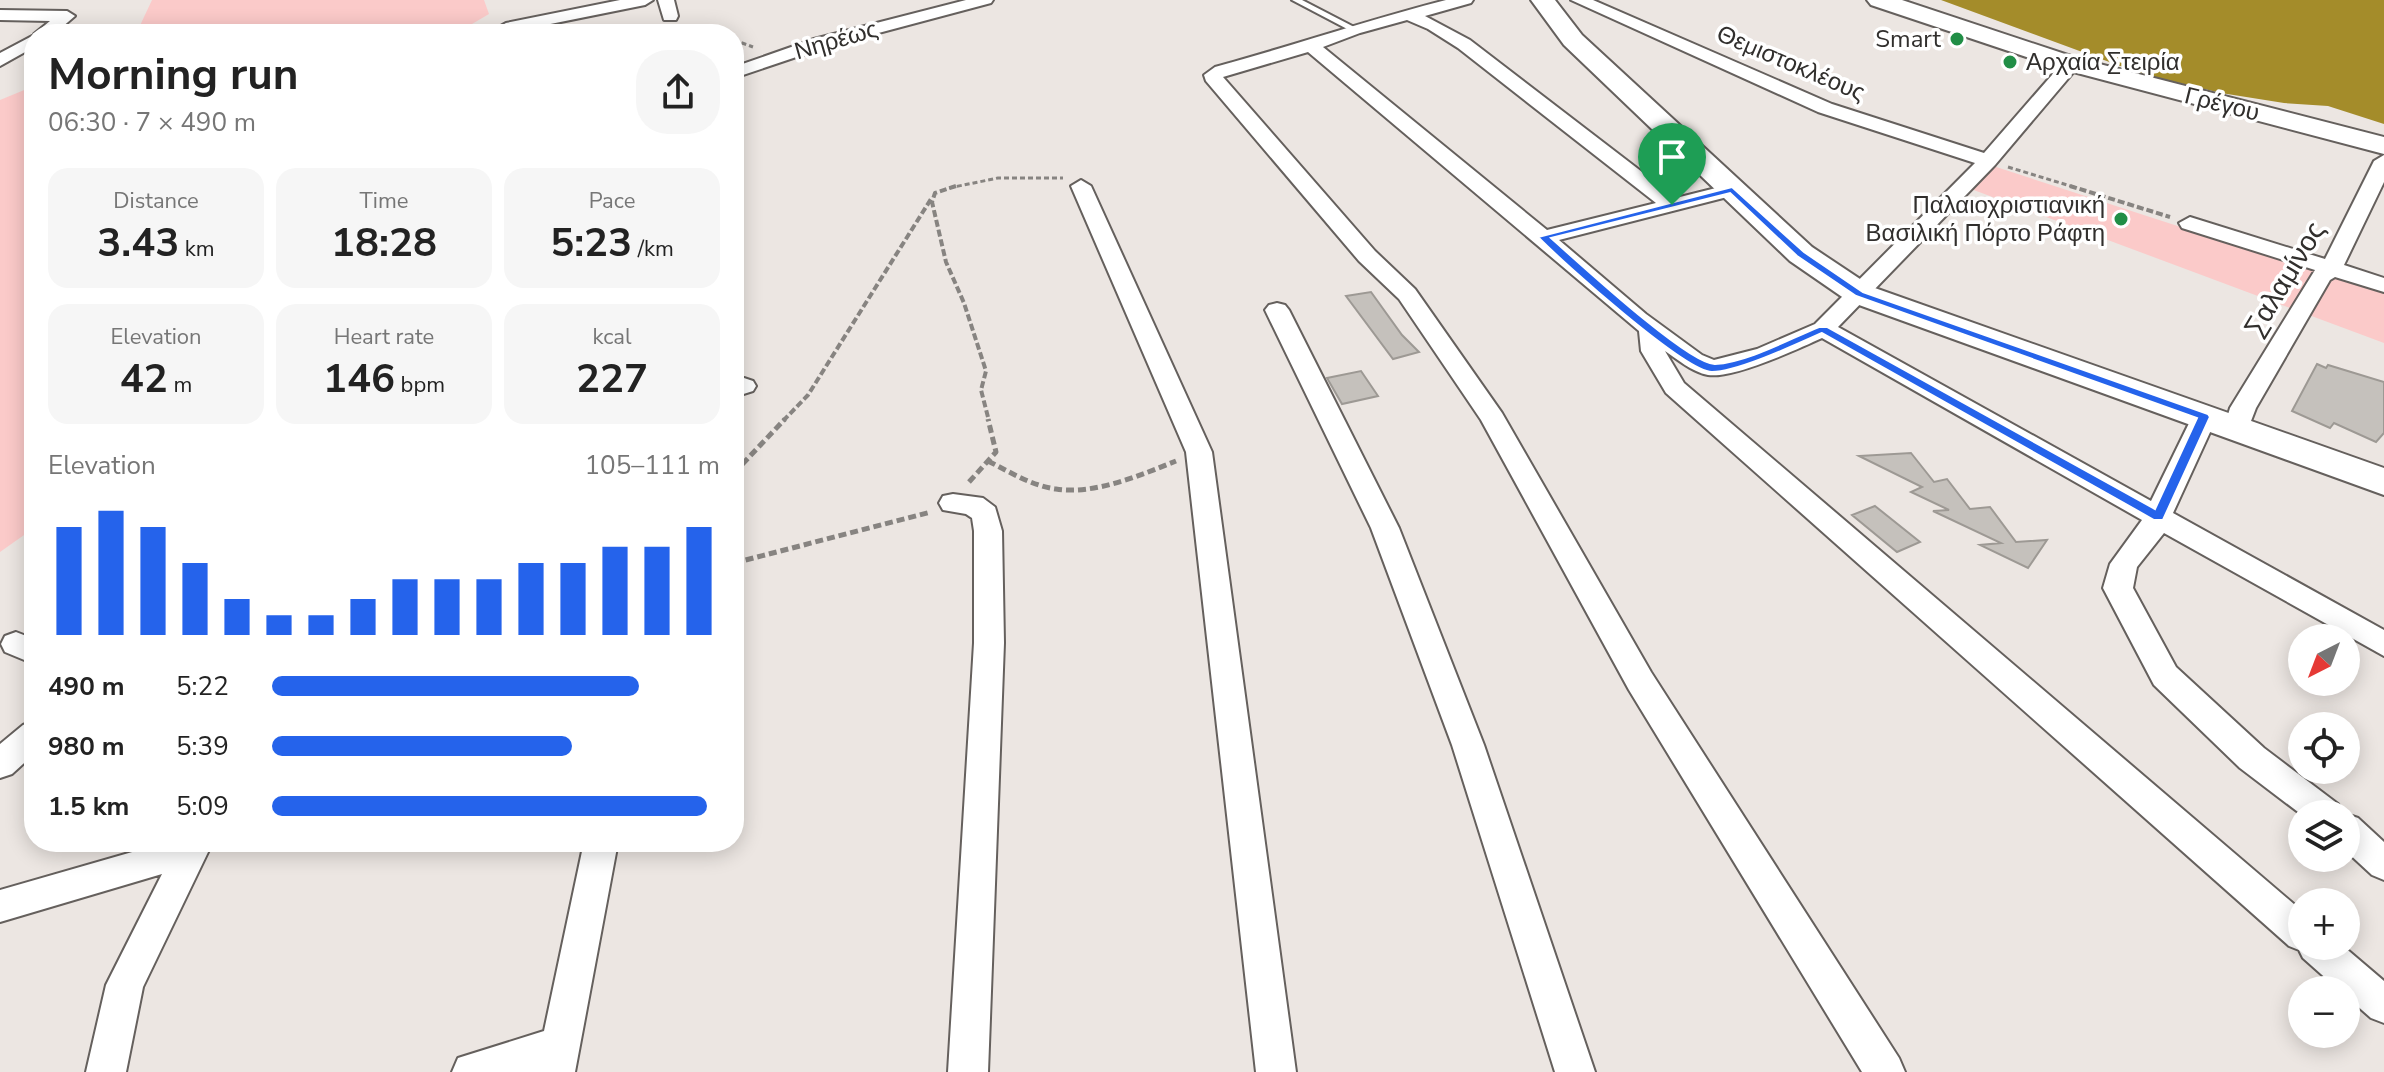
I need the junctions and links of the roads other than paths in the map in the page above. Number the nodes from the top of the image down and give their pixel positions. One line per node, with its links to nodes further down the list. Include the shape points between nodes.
1 (645, 0): 11 (street)
2 (985, 0): 17 (street, Νηρέως, via 820,43)
3 (1296, 0): 12 (lane)
4 (1465, 0): 9 (street)
5 (1543, 0): 22 (main road, via 1573,40)
6 (1579, 0): 19 (street, Θεμιστοκλέους, via 1825,108)
7 (1879, 0): 16 (main road, Γρέγου)
8 (0, 15): 10 (street, via 67,16)
9 (1408, 15): 12 (street); 23 (street, via 1464,44)
10 (56, 24)
11 (526, 24)
12 (1354, 29): 14 (street)
13 (24, 46): 15 (street)
14 (1311, 46): 25 (street); 56 (street, via 1213,75 1357,245 1407,294 1493,419 1640,681)
15 (0, 61)
16 (2071, 64): 18 (main road, Γρέγου); 19 (street)
17 (744, 70)
18 (2384, 146)
19 (1988, 161): 28 (street)
20 (2384, 161): 26 (street, Σαλαμίνος)
21 (1081, 186): 54 (street, via 1199,452)
22 (1732, 190): 23 (street); 28 (main road, via 1801,254)
23 (1672, 205): 25 (street)
24 (2190, 223): 26 (street)
25 (1543, 237): 30 (street)
26 (2331, 269): 27 (street); 33 (street, Σαλαμίνος, via 2321,276 2243,408)
27 (2384, 285)
28 (1860, 294): 31 (street); 32 (main road)
29 (1277, 310): 55 (street, via 1385,528 1468,745)
30 (1651, 329): 31 (street, via 1712,368 1766,354); 47 (street, via 1653,351 1675,388)
31 (1823, 329): 36 (street)
32 (2204, 417): 33 (main road); 36 (street)
33 (2237, 428): 34 (main road)
34 (2384, 482)
35 (953, 503): 53 (street, via 973,505 985,514 988,531 989,643)
36 (2158, 517): 37 (street); 40 (street, via 2124,564 2118,588 2157,662 2165,676 2252,758)
37 (2384, 644)
38 (24, 743): 39 (street)
39 (0, 764)
40 (2308, 800)
41 (2360, 842): 45 (street)
42 (175, 852): 46 (street)
43 (191, 852): 51 (street, via 125,985)
44 (599, 852): 50 (street)
45 (2384, 864)
46 (0, 906)
47 (2288, 922)
48 (2332, 960): 49 (street)
49 (2384, 1005)
50 (558, 1058): 52 (street)
51 (106, 1072)
52 (472, 1072)
53 (968, 1072)
54 (1276, 1072)
55 (1575, 1072)
56 (1885, 1072)

